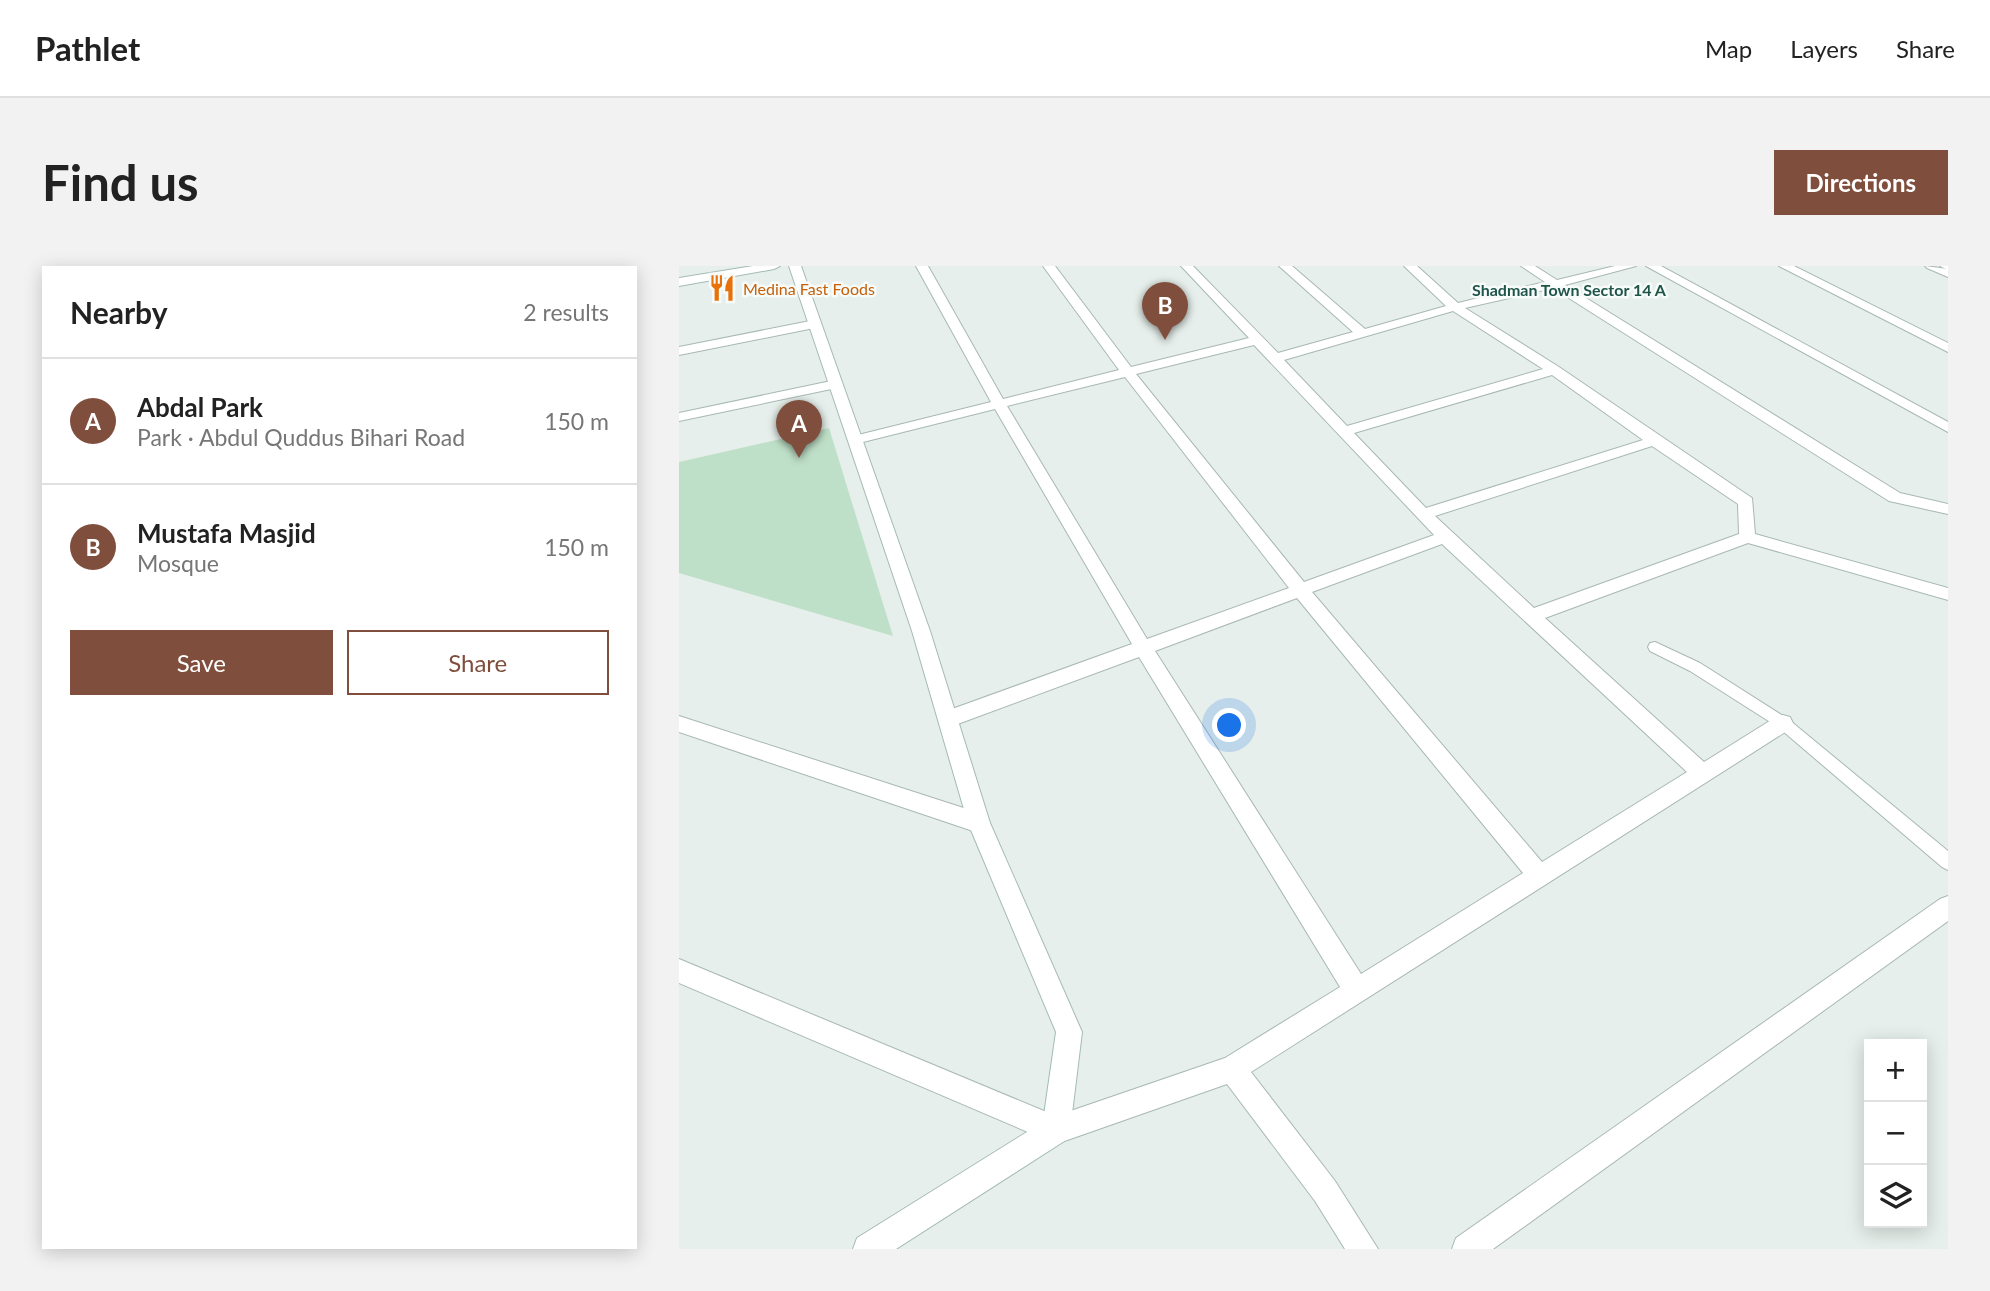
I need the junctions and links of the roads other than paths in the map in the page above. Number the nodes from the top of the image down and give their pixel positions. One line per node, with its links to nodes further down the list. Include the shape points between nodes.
1 (711, 266): 15 (street)
2 (773, 266): 14 (street)
3 (795, 266): 20 (street)
4 (922, 266): 29 (street)
5 (1049, 266): 27 (street)
6 (1187, 266): 22 (street)
7 (1285, 266): 21 (street)
8 (1410, 266): 19 (street)
9 (1527, 266): 18 (street)
10 (1629, 266): 18 (street)
11 (1652, 266): 31 (street)
12 (1785, 266): 23 (street)
13 (1931, 266): 16 (street)
14 (740, 269): 17 (street)
15 (679, 272)
16 (1948, 273)
17 (679, 282)
18 (1552, 283): 19 (street); 35 (street, via 1895,497)
19 (1455, 307): 21 (street); 26 (street)
20 (815, 324): 24 (street); 28 (street)
21 (1364, 335): 25 (street)
22 (1257, 340): 25 (street); 27 (street)
23 (1948, 348)
24 (679, 351)
25 (1276, 358): 32 (street)
26 (1553, 370): 32 (street); 34 (street)
27 (1126, 372): 29 (street); 39 (street)
28 (836, 384): 30 (street); 33 (street)
29 (997, 405): 33 (street); 43 (street)
30 (679, 417)
31 (1948, 428)
32 (1345, 431): 36 (street)
33 (855, 440): 44 (street)
34 (1654, 441): 36 (street); 38 (street, via 1747,502)
35 (1948, 509)
36 (1424, 514): 37 (street)
37 (1445, 537): 39 (street); 41 (street)
38 (1747, 537): 40 (street); 41 (street)
39 (1299, 591): 43 (street); 50 (street)
40 (1948, 594)
41 (1531, 616): 47 (street)
42 (1655, 647): 45 (lane)
43 (1143, 648): 44 (street); 53 (street)
44 (948, 719): 48 (street)
45 (1783, 723): 47 (street); 49 (lane)
46 (679, 724): 48 (street)
47 (1703, 774): 50 (street)
48 (979, 823): 55 (street, via 1069,1032)
49 (1948, 862)
50 (1540, 876): 53 (street)
51 (1948, 907): 58 (street)
52 (679, 971): 55 (street)
53 (1357, 991): 54 (street)
54 (1233, 1069): 55 (street); 57 (street)
55 (1056, 1130): 56 (street)
56 (868, 1249)
57 (1363, 1249)
58 (1468, 1249)

